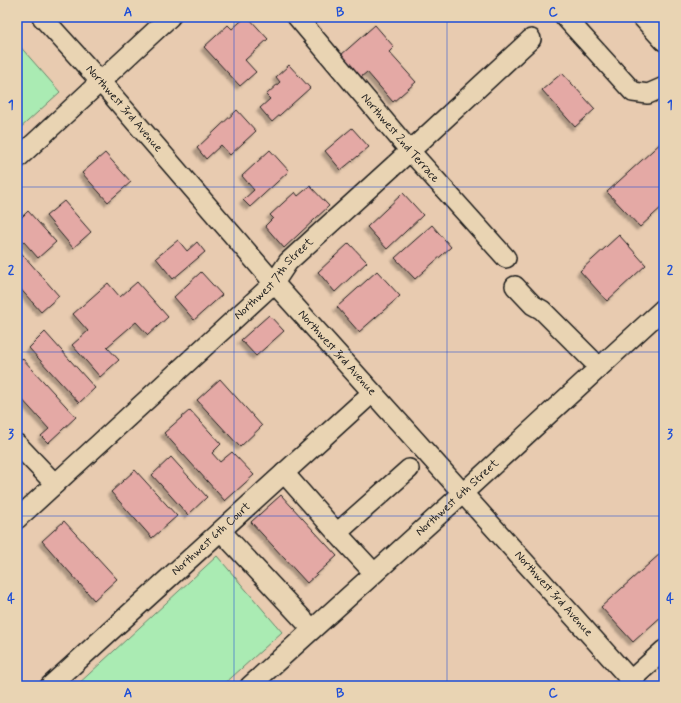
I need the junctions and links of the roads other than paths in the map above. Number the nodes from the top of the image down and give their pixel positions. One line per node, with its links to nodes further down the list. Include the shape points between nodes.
1 (42, 17): 8 (street, Northwest 3rd Avenue)
2 (170, 17): 8 (street)
3 (297, 17): 10 (street, Northwest 2nd Terrace)
4 (565, 17): 9 (street, via 633,92 648,94)
5 (642, 17): 7 (street)
6 (530, 38): 10 (street, Northwest 7th Street)
7 (664, 41)
8 (100, 81): 11 (street); 13 (street, Northwest 3rd Avenue)
9 (664, 87)
10 (410, 151): 12 (street, Northwest 2nd Terrace); 13 (street, Northwest 7th Street, via 288,262)
11 (17, 159)
12 (506, 258)
13 (274, 283): 17 (street, Northwest 3rd Avenue); 21 (street, Northwest 7th Street)
14 (515, 286): 16 (street)
15 (664, 308): 16 (street, Northwest 6th Street)
16 (599, 367): 22 (street, Northwest 6th Street)
17 (372, 393): 20 (street, Northwest 6th Court); 22 (street, Northwest 3rd Avenue)
18 (17, 444): 21 (street)
19 (409, 469): 25 (street)
20 (284, 473): 24 (street, Northwest 6th Court); 25 (street)
21 (55, 484): 23 (street, Northwest 7th Street)
22 (463, 493): 26 (street, Northwest 6th Street); 29 (street, Northwest 3rd Avenue)
23 (17, 519)
24 (221, 531): 27 (street); 30 (street, Northwest 6th Court)
25 (337, 532): 26 (street)
26 (374, 573): 27 (street, Northwest 6th Street)
27 (312, 630): 31 (street, Northwest 6th Street)
28 (664, 650): 29 (street)
29 (634, 683)
30 (50, 686)
31 (250, 686)

